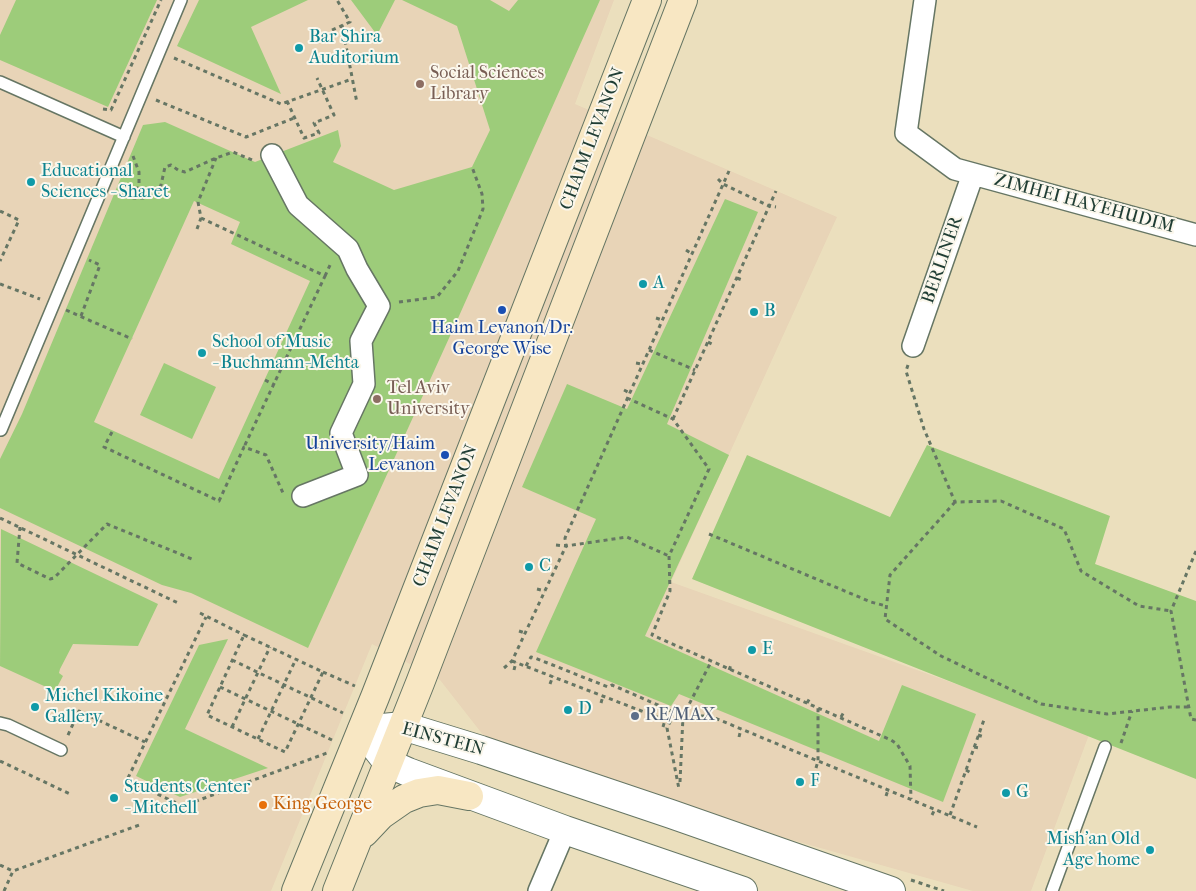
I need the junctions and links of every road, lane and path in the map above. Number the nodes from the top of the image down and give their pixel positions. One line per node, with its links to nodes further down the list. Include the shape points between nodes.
1 (161, 0): 19 (path, via 111,110)
2 (182, 0): 11 (lane)
3 (337, 0): 8 (path)
4 (342, 0): 8 (path)
5 (647, 0): 127 (main road, CHAIM LEVANON)
6 (683, 0): 130 (main road, CHAIM LEVANON)
7 (925, 0): 27 (street, ZIMHEI HAYEHUDIM, via 906,133 956,168)
8 (340, 5): 9 (path, via 350,22)
9 (342, 25): 10 (path); 13 (path)
10 (332, 30)
11 (160, 52): 16 (lane); 17 (path, via 281,104)
12 (317, 78): 15 (path)
13 (352, 78): 15 (path); 18 (path)
14 (0, 82): 21 (lane)
15 (322, 89): 17 (path); 20 (path, via 334,115 314,123 319,133 304,138)
16 (142, 94): 20 (path, via 246,137); 21 (lane)
17 (287, 101): 20 (path)
18 (357, 103)
19 (102, 109)
20 (294, 118)
21 (124, 137): 30 (lane); 32 (path, via 139,172)
22 (233, 152): 24 (path)
23 (272, 155): 47 (street, via 298,205 348,249)
24 (216, 158): 32 (path, via 185,172 165,167 156,194); 36 (path, via 198,202)
25 (472, 168): 47 (path, via 484,209 458,271 437,297)
26 (729, 170): 29 (path)
27 (973, 174): 38 (street, ZIMHEI HAYEHUDIM); 54 (street, BERLINER)
28 (718, 179): 29 (path)
29 (723, 184): 33 (path); 41 (path)
30 (103, 187): 32 (path); 40 (lane)
31 (776, 190): 33 (path)
32 (134, 198)
33 (769, 206): 34 (path); 43 (path)
34 (776, 207)
35 (0, 212): 42 (path, via 19,220)
36 (201, 218): 37 (path); 60 (path, via 325,276)
37 (197, 228)
38 (1196, 235)
39 (686, 250): 41 (path)
40 (75, 254): 46 (lane); 48 (path, via 100,264)
41 (692, 254): 50 (path)
42 (0, 261)
43 (737, 278): 44 (path); 52 (path)
44 (742, 280)
45 (0, 284): 46 (path)
46 (53, 304): 48 (path); 65 (lane)
47 (378, 306): 68 (street, via 361,341 364,384 341,432 357,475)
48 (81, 316): 51 (path)
49 (656, 318): 50 (path)
50 (662, 320): 55 (path)
51 (132, 339)
52 (708, 342): 53 (path); 58 (path)
53 (712, 344)
54 (913, 346): 69 (path, via 906,371 924,429)
55 (649, 350): 57 (path); 58 (path)
56 (636, 363): 57 (path)
57 (642, 364): 62 (path)
58 (695, 370): 64 (path, via 689,390)
59 (265, 380): 60 (path)
60 (275, 385): 67 (path)
61 (624, 390): 62 (path)
62 (630, 393): 63 (path)
63 (627, 398): 64 (path); 74 (path, via 565,538)
64 (673, 419): 77 (path, via 709,469)
65 (0, 430)
66 (112, 432): 67 (path, via 104,447 219,501)
67 (244, 446): 68 (path, via 266,455 286,501)
68 (302, 496)
69 (955, 502): 82 (path, via 890,575); 83 (path, via 1002,501 1064,529 1081,571 1139,606)
70 (0, 518): 71 (path)
71 (20, 527): 76 (path); 76 (path, via 16,560 20,566 52,579)
72 (709, 534): 82 (path)
73 (556, 545): 74 (path)
74 (566, 546): 77 (path, via 628,537); 80 (path)
75 (1196, 551): 83 (path)
76 (76, 555): 78 (path, via 107,524); 81 (path)
77 (669, 556): 95 (path, via 670,591 652,635)
78 (192, 559)
79 (537, 589): 80 (path)
80 (545, 591): 87 (path)
81 (178, 603)
82 (886, 606): 116 (path, via 885,620 941,656 1041,704 1108,714)
83 (1172, 610): 116 (path)
84 (200, 613): 85 (path)
85 (206, 617): 88 (path); 138 (path)
86 (519, 631): 87 (path)
87 (524, 633): 92 (path)
88 (244, 635): 89 (path); 93 (path)
89 (270, 647): 91 (path); 101 (path)
90 (509, 655): 92 (path)
91 (296, 659): 102 (path); 105 (path)
92 (513, 659): 94 (path); 98 (path)
93 (232, 660): 101 (path); 106 (path)
94 (516, 662): 97 (path); 99 (path)
95 (711, 662): 100 (path); 122 (path)
96 (731, 664): 100 (path)
97 (526, 666): 103 (path); 107 (path, via 531,657)
98 (504, 668)
99 (514, 670)
100 (728, 670): 115 (path)
101 (258, 672): 105 (path); 113 (path)
102 (323, 672): 108 (path); 111 (path)
103 (553, 676): 104 (path); 110 (path)
104 (550, 684)
105 (284, 685): 111 (path); 119 (path)
106 (220, 687): 113 (path); 131 (path, via 206,715)
107 (608, 687): 109 (path); 122 (path, via 612,685)
108 (360, 689)
109 (606, 692)
110 (603, 696): 114 (path); 118 (path)
111 (311, 698): 127 (path); 129 (path)
112 (810, 698): 115 (path)
113 (246, 699): 119 (path); 131 (path)
114 (600, 703)
115 (807, 703): 117 (path)
116 (1189, 707): 126 (path, via 1191,718)
117 (818, 708): 123 (path); 146 (path)
118 (638, 710): 121 (path); 125 (path)
119 (272, 711): 129 (path); 137 (path)
120 (844, 712): 123 (path)
121 (635, 716)
122 (683, 716): 125 (path, via 680,789 667,728 670,722); 133 (path, via 710,716)
123 (841, 717): 155 (path, via 897,744 910,766)
124 (984, 717): 134 (path)
125 (665, 720): 132 (path)
126 (1196, 720)
127 (355, 723): 130 (street, EINSTEIN); 147 (street, EINSTEIN); 166 (main road, CHAIM LEVANON)
128 (0, 724): 143 (lane)
129 (299, 724): 137 (path, via 285,752); 139 (path)
130 (403, 726): 147 (main road, CHAIM LEVANON); 170 (street, EINSTEIN, via 671,814)
131 (232, 727): 137 (path)
132 (663, 727)
133 (741, 729): 135 (path); 146 (path)
134 (978, 735): 136 (path); 140 (path)
135 (739, 737)
136 (984, 737)
137 (258, 739)
138 (145, 742): 143 (path, via 79,711); 144 (path, via 128,780 181,807)
139 (338, 742)
140 (974, 747): 142 (path); 149 (path)
141 (1105, 747): 171 (lane)
142 (980, 748)
143 (61, 750)
144 (334, 750)
145 (0, 761): 152 (path)
146 (818, 761): 148 (path); 151 (path)
147 (388, 763): 153 (street, EINSTEIN); 162 (main road, CHAIM LEVANON)
148 (816, 768)
149 (966, 770): 150 (path); 158 (path)
150 (971, 773)
151 (888, 790): 154 (path); 155 (path)
152 (70, 794)
153 (469, 796): 161 (street, EINSTEIN); 162 (main road, via 438,790 404,798 381,815)
154 (886, 796)
155 (911, 799): 156 (path)
156 (935, 809): 157 (path); 158 (path)
157 (932, 815)
158 (950, 815): 160 (path)
159 (142, 824): 164 (path)
160 (977, 826)
161 (565, 830): 168 (street); 169 (street, EINSTEIN)
162 (357, 842): 167 (main road, CHAIM LEVANON)
163 (0, 865): 164 (path)
164 (13, 871): 165 (path)
165 (4, 891)
166 (296, 891)
167 (337, 891)
168 (539, 891)
169 (743, 891)
170 (890, 891)
171 (1052, 891)

